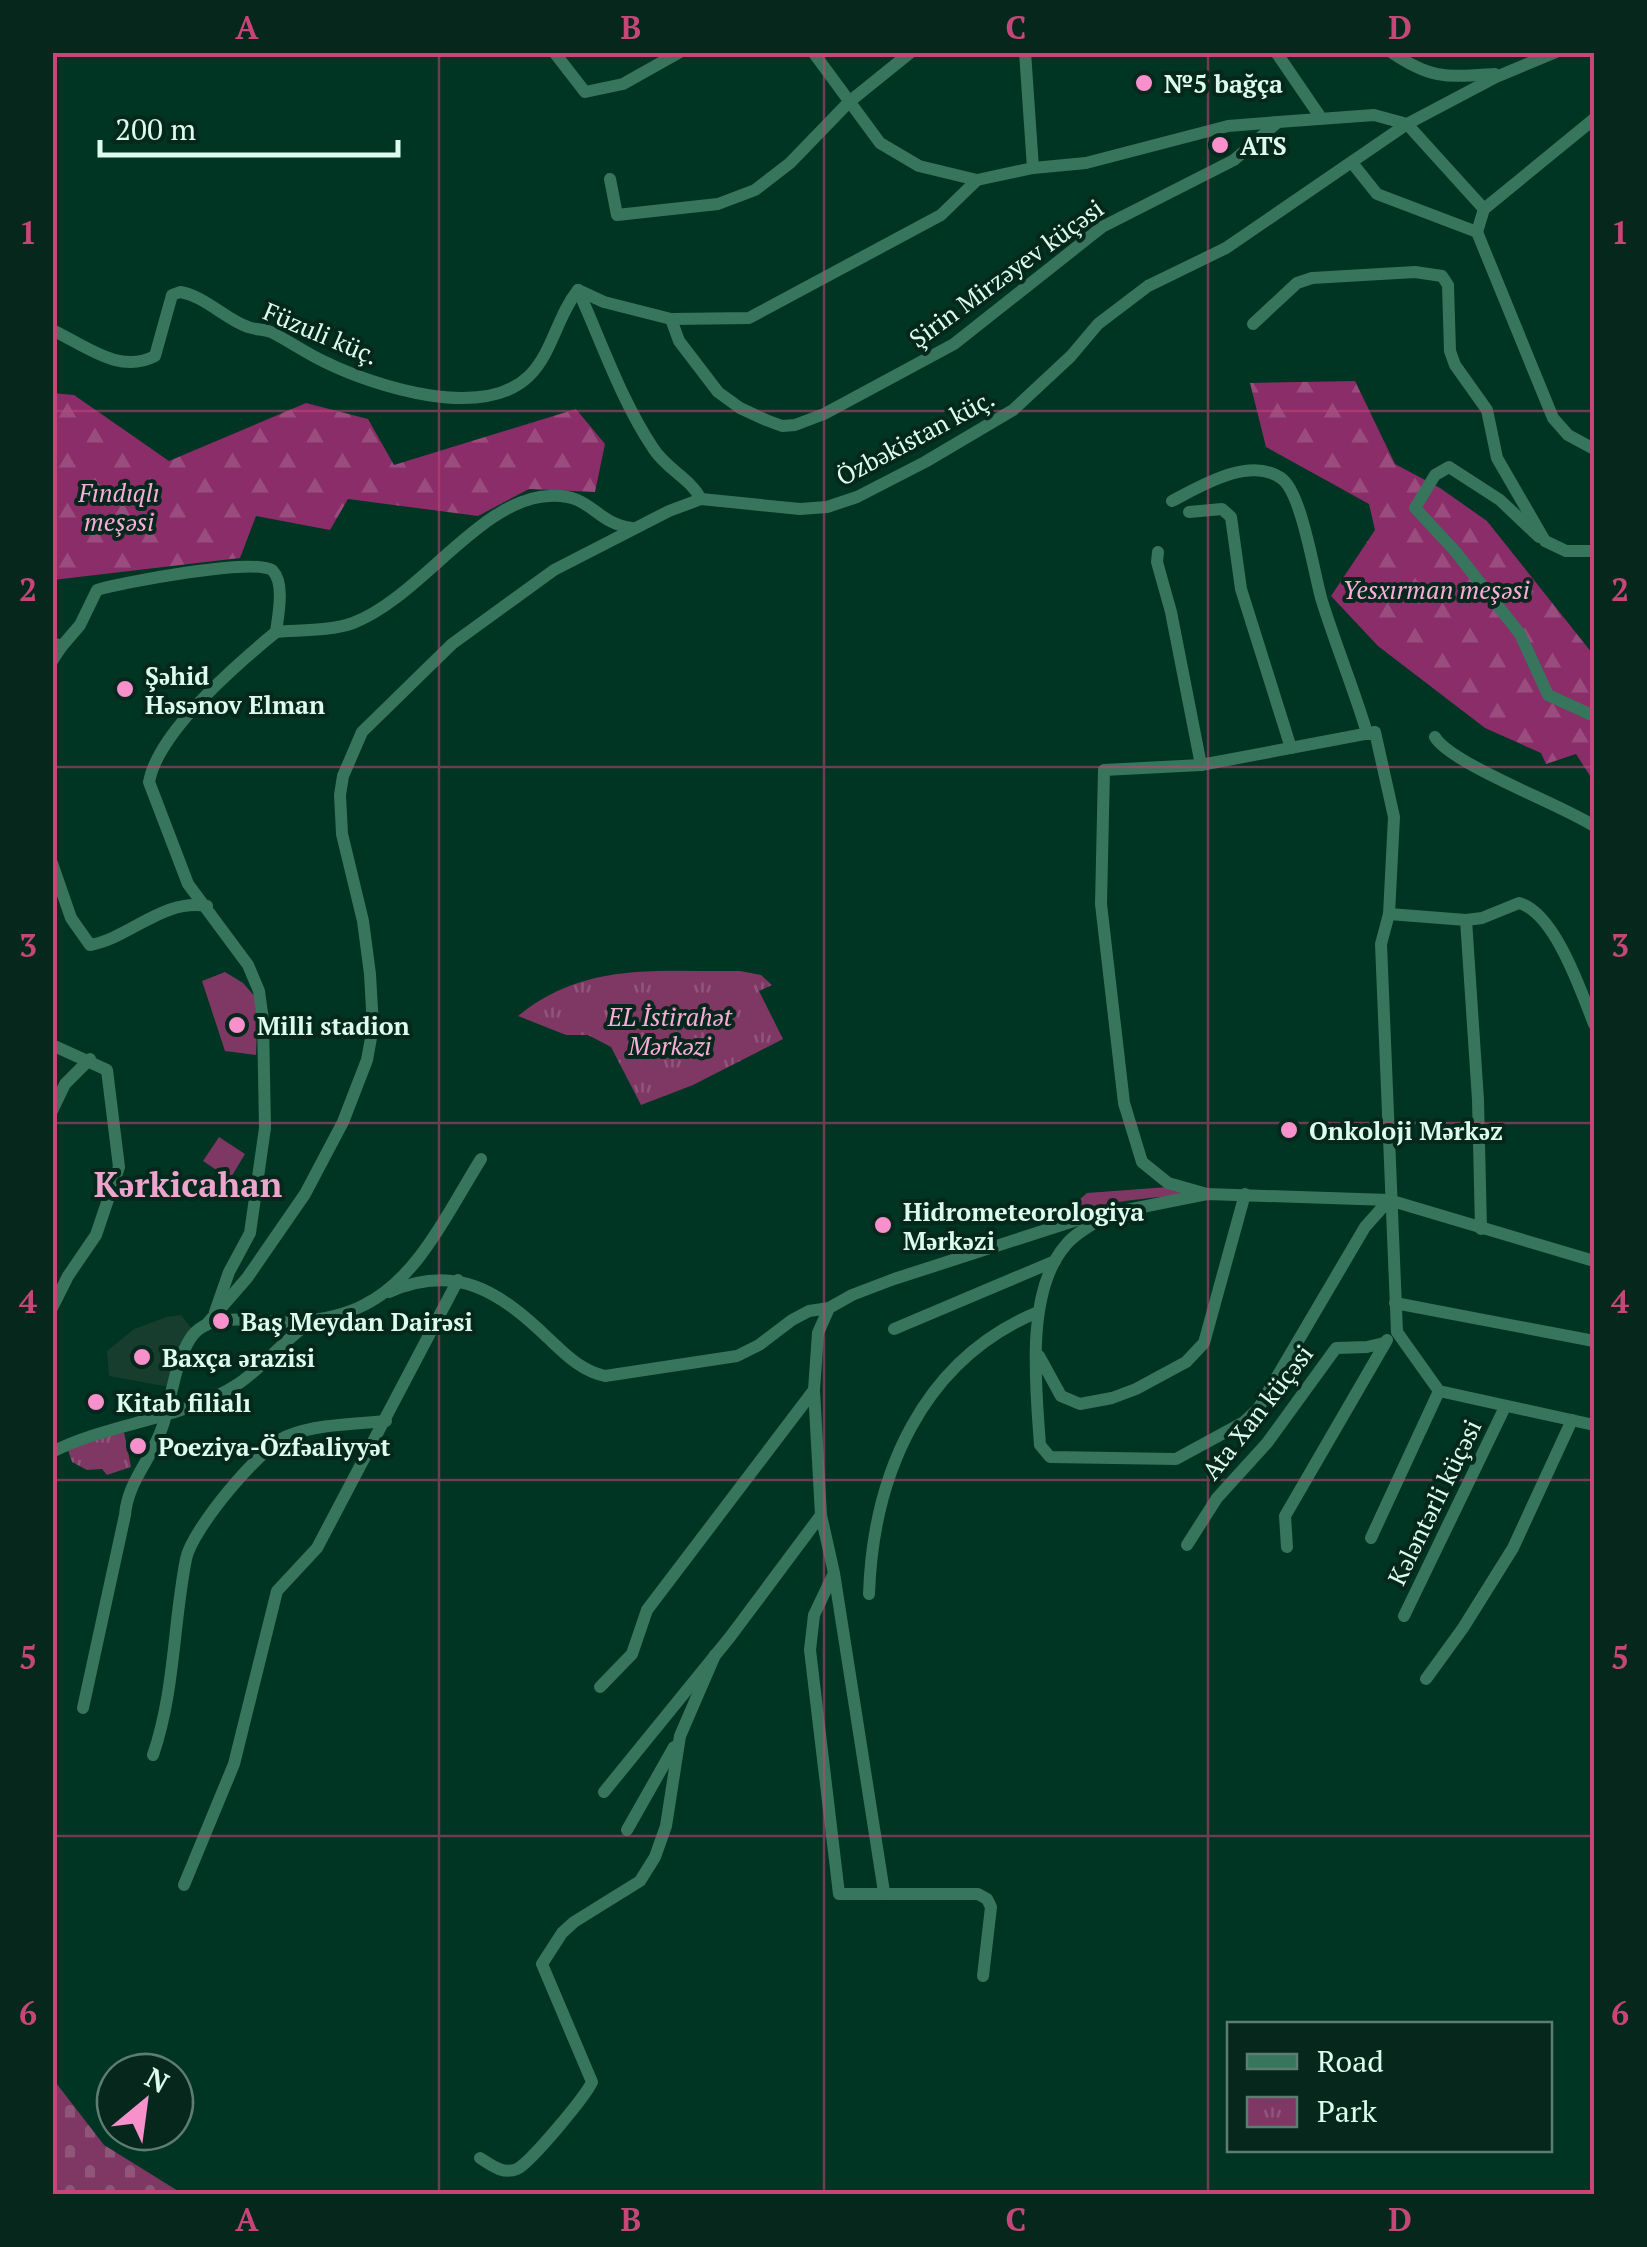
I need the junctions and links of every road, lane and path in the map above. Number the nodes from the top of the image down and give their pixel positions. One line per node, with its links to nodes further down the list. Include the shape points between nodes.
1 (554, 52): 2 (street, via 585,92 622,84)
2 (680, 52)
3 (813, 52): 10 (street)
4 (911, 52): 10 (street)
5 (1025, 52): 16 (street)
6 (1276, 52): 11 (street)
7 (1390, 52): 9 (street, via 1444,78)
8 (1556, 52): 9 (street)
9 (1507, 73): 14 (street, Özbəkistan küç.)
10 (849, 102): 17 (street, via 779,172 718,204 616,216); 18 (street, via 880,143 902,159)
11 (1321, 118): 13 (street); 14 (street, via 1374,115)
12 (1594, 120): 19 (street)
13 (1278, 122): 16 (street, via 1228,126 1102,160); 22 (street, Şirin Mirzəyev küçəsi, via 1234,160 1102,226 944,350 795,425 766,420 718,392 679,341)
14 (1407, 124): 15 (street, Özbəkistan küç.); 19 (street)
15 (1353, 164): 20 (street, via 1377,194); 26 (street, Özbəkistan küç., via 1226,248 1148,286 1098,324 1013,410 908,471 815,509)
16 (1034, 168): 18 (street)
17 (610, 179)
18 (977, 180): 22 (street, via 941,214 749,318)
19 (1484, 208): 20 (street)
20 (1478, 232): 25 (street, via 1553,418)
21 (578, 290): 22 (street); 24 (street, Füzuli küç., via 544,359 526,379 475,400 418,391 327,363 180,292 168,304 155,356 143,362 113,361); 26 (street, via 655,452)
22 (671, 319)
23 (1253, 324): 30 (street, via 1297,282 1312,278 1442,276 1454,365 1487,410 1497,458)
24 (52, 330)
25 (1594, 449)
26 (702, 499): 29 (street, Özbəkistan küç.)
27 (1172, 501): 37 (street, via 1246,471 1286,481)
28 (1188, 512): 39 (street, via 1222,509 1231,517 1242,589)
29 (632, 528): 33 (street, via 608,522 580,499 534,497 492,517 390,604 350,624); 65 (street, Özbəkistan küç., via 554,570 465,634 362,732 340,794 369,960 373,1027 367,1060 306,1194)
30 (1545, 541): 31 (street, via 1566,551); 36 (street, via 1449,467 1435,476 1416,508 1520,634 1548,695)
31 (1594, 551)
32 (1158, 552): 40 (street)
33 (276, 632): 34 (street, via 272,568 248,566 96,590 80,625); 43 (street, via 206,697 151,770 149,782 188,884)
34 (57, 644): 35 (street)
35 (52, 661)
36 (1594, 716)
37 (1367, 734): 39 (street); 44 (street, via 1375,732 1394,817)
38 (1435, 738): 41 (street, via 1447,753)
39 (1291, 748): 40 (street)
40 (1201, 765): 51 (street, via 1104,770 1101,904 1124,1103 1142,1162 1168,1183)
41 (1594, 826)
42 (52, 863): 43 (street, via 71,918 90,945 149,917)
43 (207, 906): 65 (street, via 259,991 264,1128 250,1233)
44 (1389, 914): 45 (street); 53 (street, via 1381,944)
45 (1466, 920): 46 (street, via 1519,903 1538,912); 55 (street)
46 (1594, 1024)
47 (52, 1045): 48 (street)
48 (90, 1060): 49 (street, via 64,1084); 61 (street, via 108,1070 119,1167 96,1235)
49 (52, 1111)
50 (481, 1159): 59 (street, via 415,1262)
51 (1207, 1194): 52 (street); 54 (street)
52 (1245, 1194): 53 (street); 70 (street, via 1204,1344 1186,1362 1136,1389 1080,1404 1061,1396)
53 (1389, 1200): 55 (street); 60 (street); 70 (street, via 1356,1241 1258,1409 1176,1459 1050,1456 1040,1445)
54 (1114, 1210): 56 (street, via 1066,1244); 62 (street, via 894,1279)
55 (1482, 1229): 57 (street)
56 (1055, 1260): 63 (street); 66 (street)
57 (1594, 1261)
58 (458, 1280): 59 (street, via 408,1284); 62 (street, via 515,1310 591,1373 605,1376 721,1360 759,1346 809,1311); 76 (street)
59 (377, 1298): 64 (street)
60 (1395, 1303): 67 (street); 68 (street)
61 (52, 1308)
62 (829, 1308): 71 (street, via 818,1333)
63 (1038, 1312): 70 (street); 84 (street, via 998,1332 960,1363 907,1431 886,1485)
64 (316, 1318): 65 (street); 74 (street, via 237,1385)
65 (210, 1320): 74 (street, via 183,1351)
66 (894, 1329)
67 (1397, 1332): 69 (street); 72 (street)
68 (1594, 1340)
69 (1384, 1343): 81 (street, Ata Xan küçəsi, via 1336,1348); 82 (street, via 1285,1516)
70 (1038, 1354)
71 (814, 1390): 79 (street); 88 (street, via 647,1610 632,1654)
72 (1439, 1390): 73 (street); 80 (street)
73 (1505, 1407): 75 (street); 85 (street, Kələntərli küçəsi)
74 (166, 1413): 78 (street); 89 (street, via 151,1456 127,1494)
75 (1572, 1420): 77 (street); 87 (street, via 1513,1548)
76 (386, 1421): 91 (street, via 282,1438 213,1506 186,1555 166,1711); 94 (street, via 317,1548 276,1591 234,1764)
77 (1594, 1427)
78 (53, 1451)
79 (821, 1516): 83 (street); 86 (street)
80 (1371, 1538)
81 (1187, 1546)
82 (1286, 1547)
83 (834, 1574): 95 (street); 95 (street, via 814,1615 810,1650 839,1894)
84 (869, 1594)
85 (1404, 1616)
86 (716, 1656): 90 (street); 92 (street)
87 (1426, 1679)
88 (600, 1686)
89 (83, 1708)
90 (680, 1736): 93 (street); 97 (street, via 666,1826 640,1882 562,1933 542,1964 592,2082 585,2097 518,2168 500,2171)
91 (152, 1755)
92 (604, 1792)
93 (627, 1830)
94 (184, 1885)
95 (884, 1892): 96 (street, via 978,1894 987,1900)
96 (983, 1976)
97 (480, 2158)

